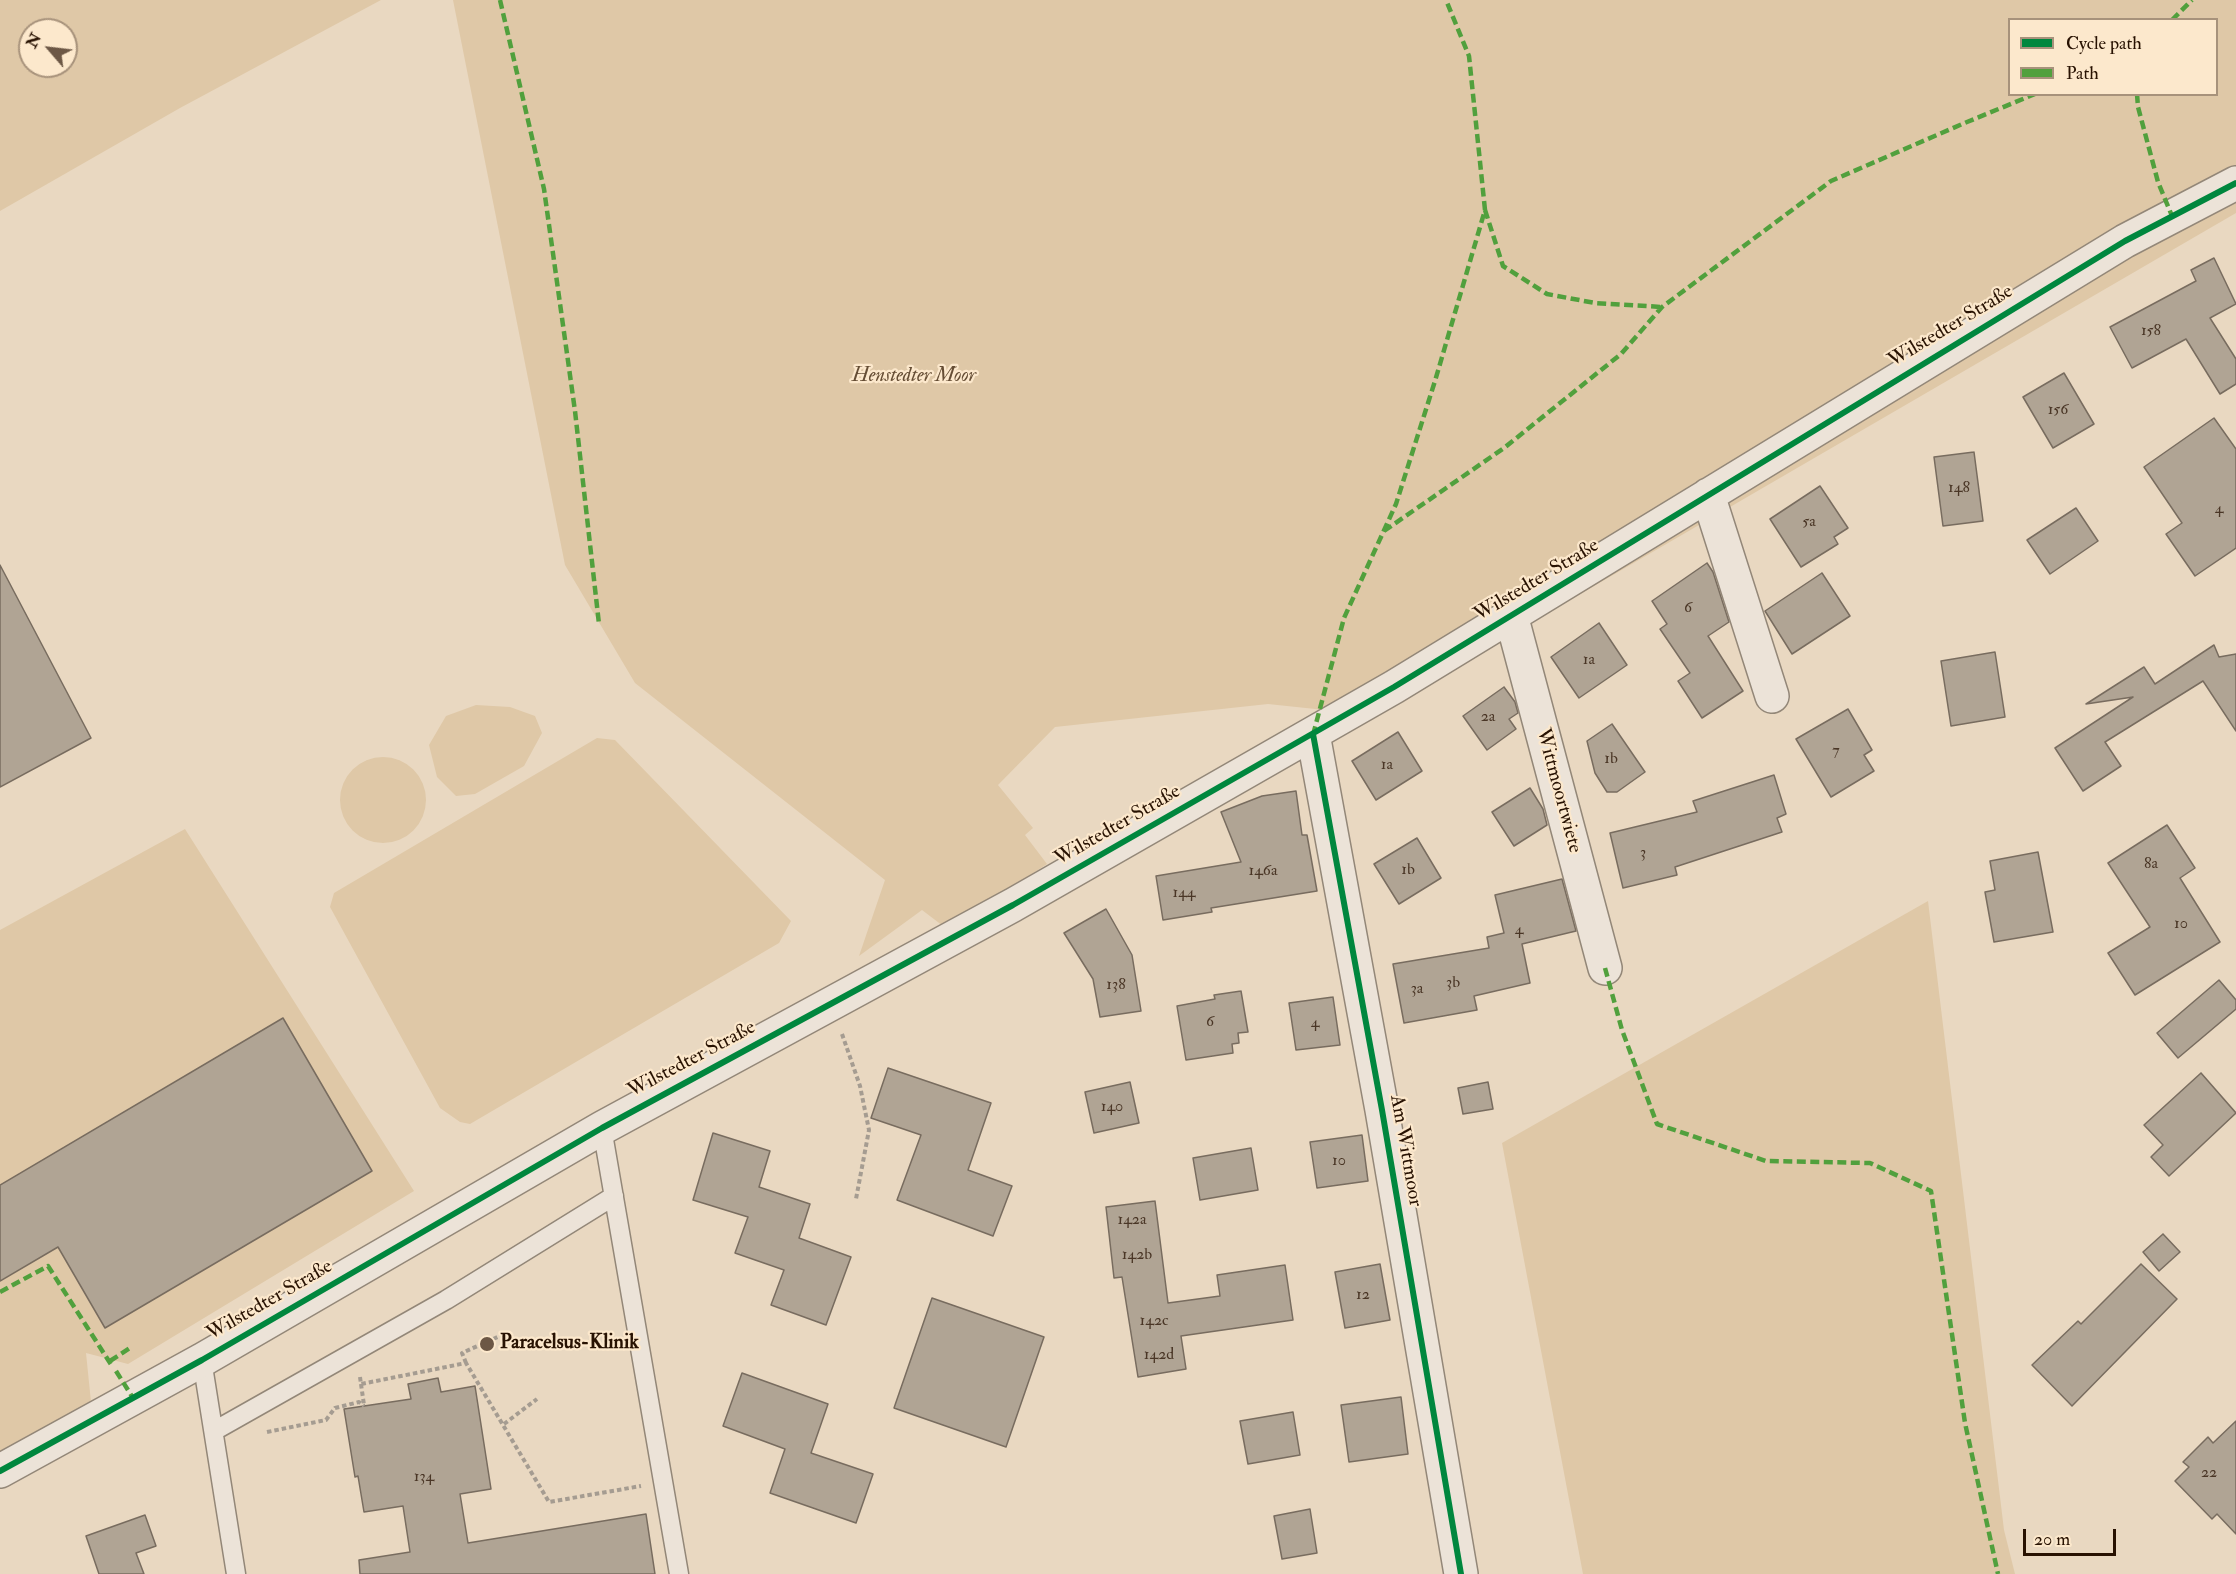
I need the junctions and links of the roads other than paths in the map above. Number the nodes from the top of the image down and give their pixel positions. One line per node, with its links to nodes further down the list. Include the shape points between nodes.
1 (2236, 183): 2 (street, Wilstedter Straße, via 2124,241)
2 (1708, 495): 3 (street, Wilstedter Straße); 4 (street)
3 (1511, 615): 5 (street, Wilstedter Straße); 6 (street, Wittmoortwiete)
4 (1772, 696)
5 (1313, 734): 7 (street, Wilstedter Straße, via 1013,905); 14 (street, Am Wittmoor)
6 (1605, 968)
7 (602, 1128): 8 (lane); 9 (street, Wilstedter Straße)
8 (614, 1196): 10 (lane); 13 (lane)
9 (202, 1360): 10 (lane); 11 (street, Wilstedter Straße)
10 (215, 1436): 12 (lane)
11 (0, 1472)
12 (236, 1574)
13 (679, 1574)
14 (1461, 1574)

